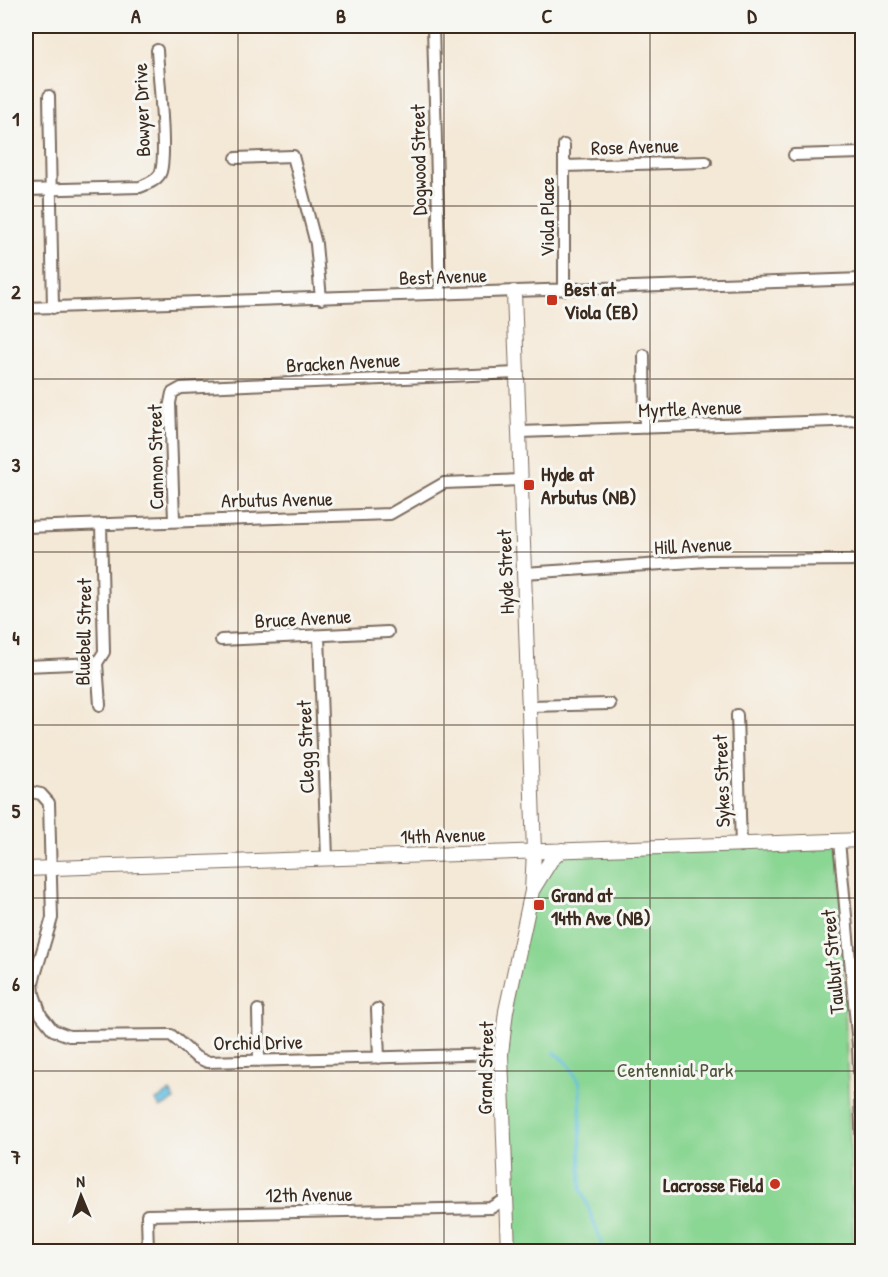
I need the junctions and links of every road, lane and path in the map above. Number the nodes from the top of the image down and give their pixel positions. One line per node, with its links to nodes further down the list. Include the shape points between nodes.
1 (433, 26): 15 (street, Dogwood Street)
2 (157, 50): 10 (street, Bowyer Drive, via 161,172 140,187)
3 (49, 96): 10 (street)
4 (564, 145): 9 (street, Viola Place)
5 (862, 153): 6 (street)
6 (794, 155)
7 (236, 158): 16 (street, via 293,156 316,244)
8 (706, 162): 9 (street, Rose Avenue)
9 (564, 166): 13 (street, Viola Place)
10 (52, 189): 11 (street, Bowyer Drive); 17 (street)
11 (26, 190)
12 (862, 279): 13 (street, Best Avenue)
13 (564, 290): 14 (street, Best Avenue)
14 (514, 292): 15 (street, Best Avenue); 20 (street, Hyde Street)
15 (440, 294): 16 (street, Best Avenue)
16 (321, 299): 17 (street, Best Avenue)
17 (53, 308): 18 (street, Best Avenue)
18 (26, 309)
19 (644, 355): 23 (street)
20 (517, 373): 21 (street, Bracken Avenue, via 181,388); 24 (street, Hyde Street)
21 (172, 393): 26 (street, Cannon Street)
22 (862, 420): 23 (street, Myrtle Avenue)
23 (645, 428): 24 (street, Myrtle Avenue)
24 (519, 432): 25 (street, Hyde Street)
25 (522, 480): 26 (street, Arbutus Avenue, via 444,483 390,514); 30 (street, Hyde Street)
26 (174, 520): 27 (street, Arbutus Avenue)
27 (101, 524): 28 (street, Arbutus Avenue); 34 (street, Bluebell Street, via 104,652)
28 (26, 527)
29 (862, 560): 30 (street, Hill Avenue, via 708,561)
30 (524, 573): 38 (street, Hyde Street)
31 (388, 632): 32 (street, Bruce Avenue)
32 (320, 636): 33 (street, Bruce Avenue); 46 (street, Clegg Street)
33 (221, 640)
34 (97, 663): 35 (street); 37 (street, Bluebell Street)
35 (26, 666)
36 (610, 704): 38 (street)
37 (100, 705)
38 (529, 706): 45 (street, Hyde Street)
39 (737, 715): 43 (street, Sykes Street)
40 (26, 791): 48 (street, Orchid Drive, via 36,792 49,803)
41 (862, 840): 42 (street, 14th Avenue)
42 (839, 841): 43 (street, 14th Avenue); 55 (street, Taulbut Street, via 858,1045)
43 (741, 846): 44 (street, 14th Avenue)
44 (562, 850): 45 (street, 14th Avenue); 49 (street)
45 (534, 851): 46 (street, 14th Avenue); 49 (street, Grand Street)
46 (327, 858): 48 (street, 14th Avenue)
47 (26, 868): 48 (street, 14th Avenue)
48 (51, 868): 54 (street, Orchid Drive, via 51,925 33,982 38,1008 48,1026 69,1036 166,1034 175,1037 201,1061)
49 (532, 891): 52 (street, Grand Street, via 506,1011)
50 (377, 1009): 53 (street)
51 (258, 1010): 54 (street)
52 (501, 1054): 53 (street, Orchid Drive); 56 (street, Grand Street)
53 (379, 1058): 54 (street, Orchid Drive)
54 (260, 1061)
55 (862, 1151)
56 (506, 1199): 57 (street, 12th Avenue, via 491,1208 147,1215); 58 (street, Grand Street)
57 (148, 1251)
58 (507, 1251)

